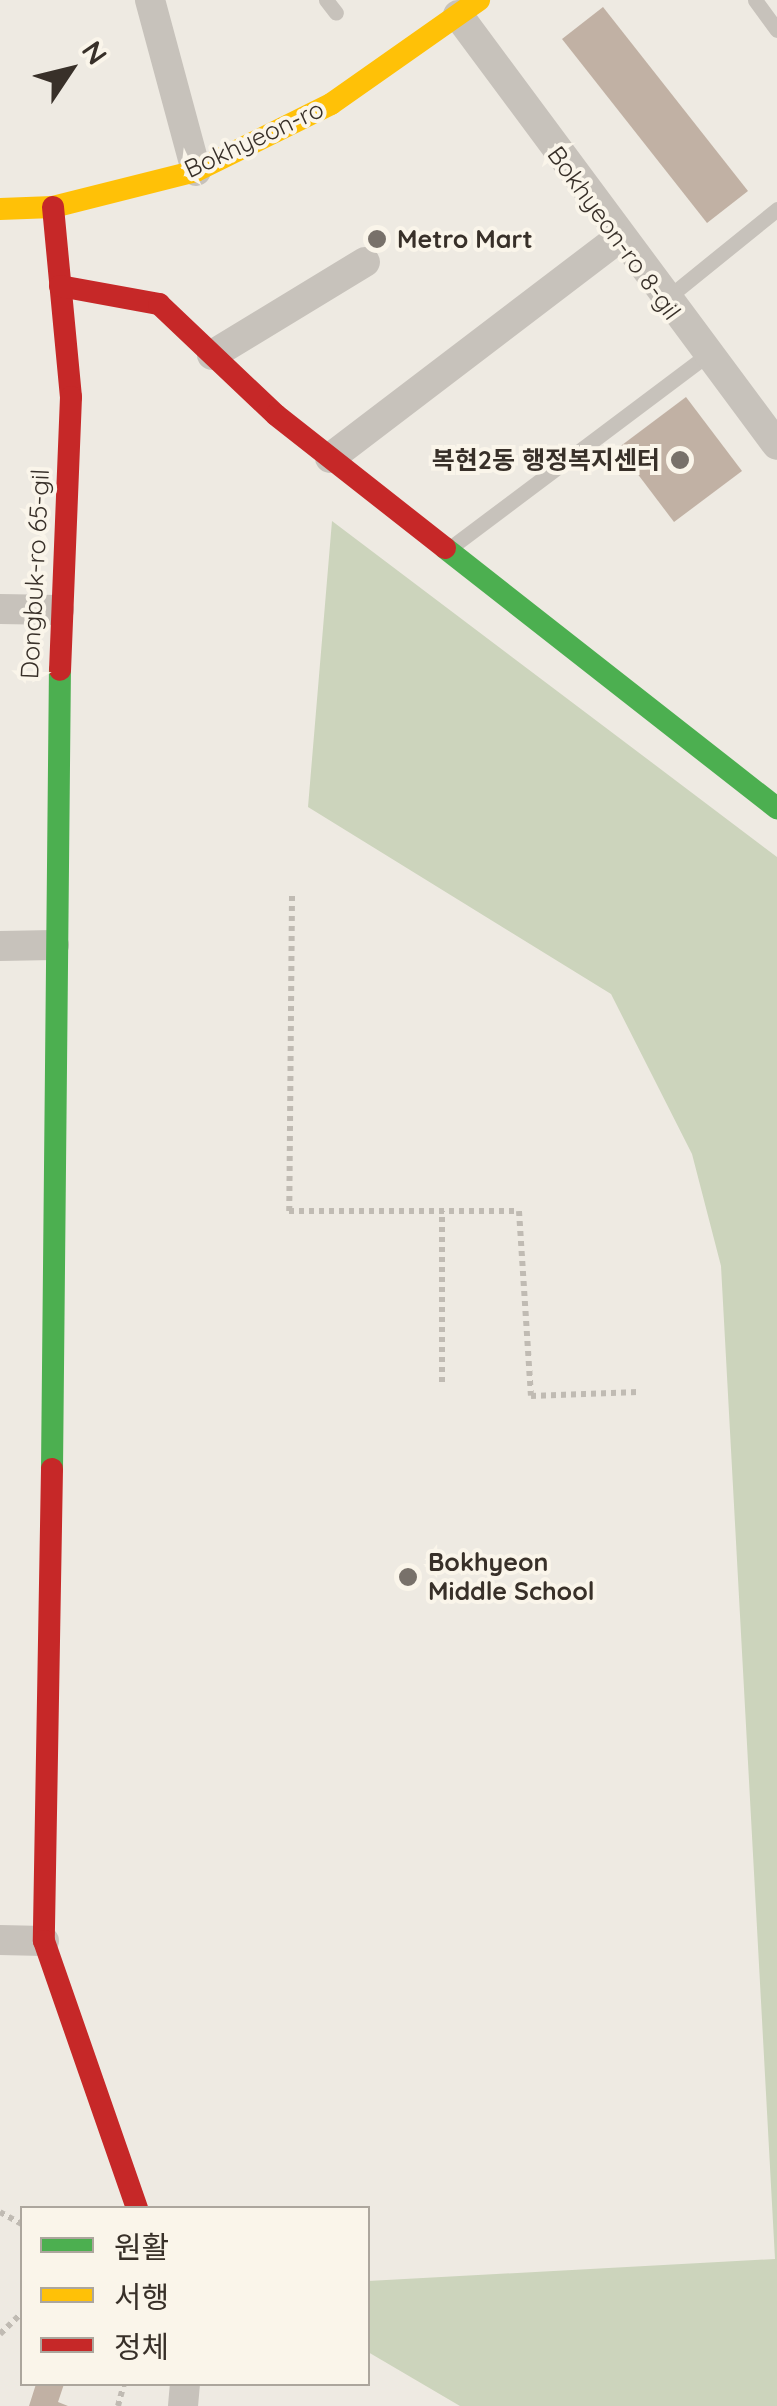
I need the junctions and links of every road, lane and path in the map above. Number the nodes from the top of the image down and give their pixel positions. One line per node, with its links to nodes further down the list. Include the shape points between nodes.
1 (150, 0): 5 (street)
2 (755, 0): 4 (lane)
3 (469, 8): 5 (street, Bokhyeon-ro, via 330,104); 9 (street, Bokhyeon-ro 8-gil)
4 (777, 30)
5 (196, 171): 6 (street, Bokhyeon-ro)
6 (53, 206): 8 (street, Bokhyeon-ro); 11 (street, Dongbuk-ro 65-gil)
7 (777, 209): 12 (lane)
8 (0, 210)
9 (616, 240): 12 (street, Bokhyeon-ro 8-gil); 16 (street)
10 (365, 262): 13 (street)
11 (60, 286): 13 (street, via 158,304); 19 (street, Dongbuk-ro 65-gil, via 71,397)
12 (662, 301): 14 (street, Bokhyeon-ro 8-gil)
13 (212, 356): 16 (street)
14 (704, 357): 15 (street, Bokhyeon-ro 8-gil); 17 (lane)
15 (776, 448)
16 (330, 458): 17 (street)
17 (447, 550): 20 (street)
18 (0, 609): 19 (street)
19 (59, 610): 22 (street, Dongbuk-ro 65-gil)
20 (777, 808)
21 (292, 896): 24 (path, via 289,1211)
22 (54, 945): 23 (street); 28 (street, Dongbuk-ro 65-gil)
23 (0, 946)
24 (442, 1211): 25 (path); 26 (path, via 519,1211 531,1396)
25 (442, 1382)
26 (638, 1392)
27 (0, 1940): 28 (street)
28 (44, 1941): 29 (street, Dongbuk-ro 65-gil)
29 (137, 2206)
30 (20, 2315): 31 (path)
31 (0, 2334)

